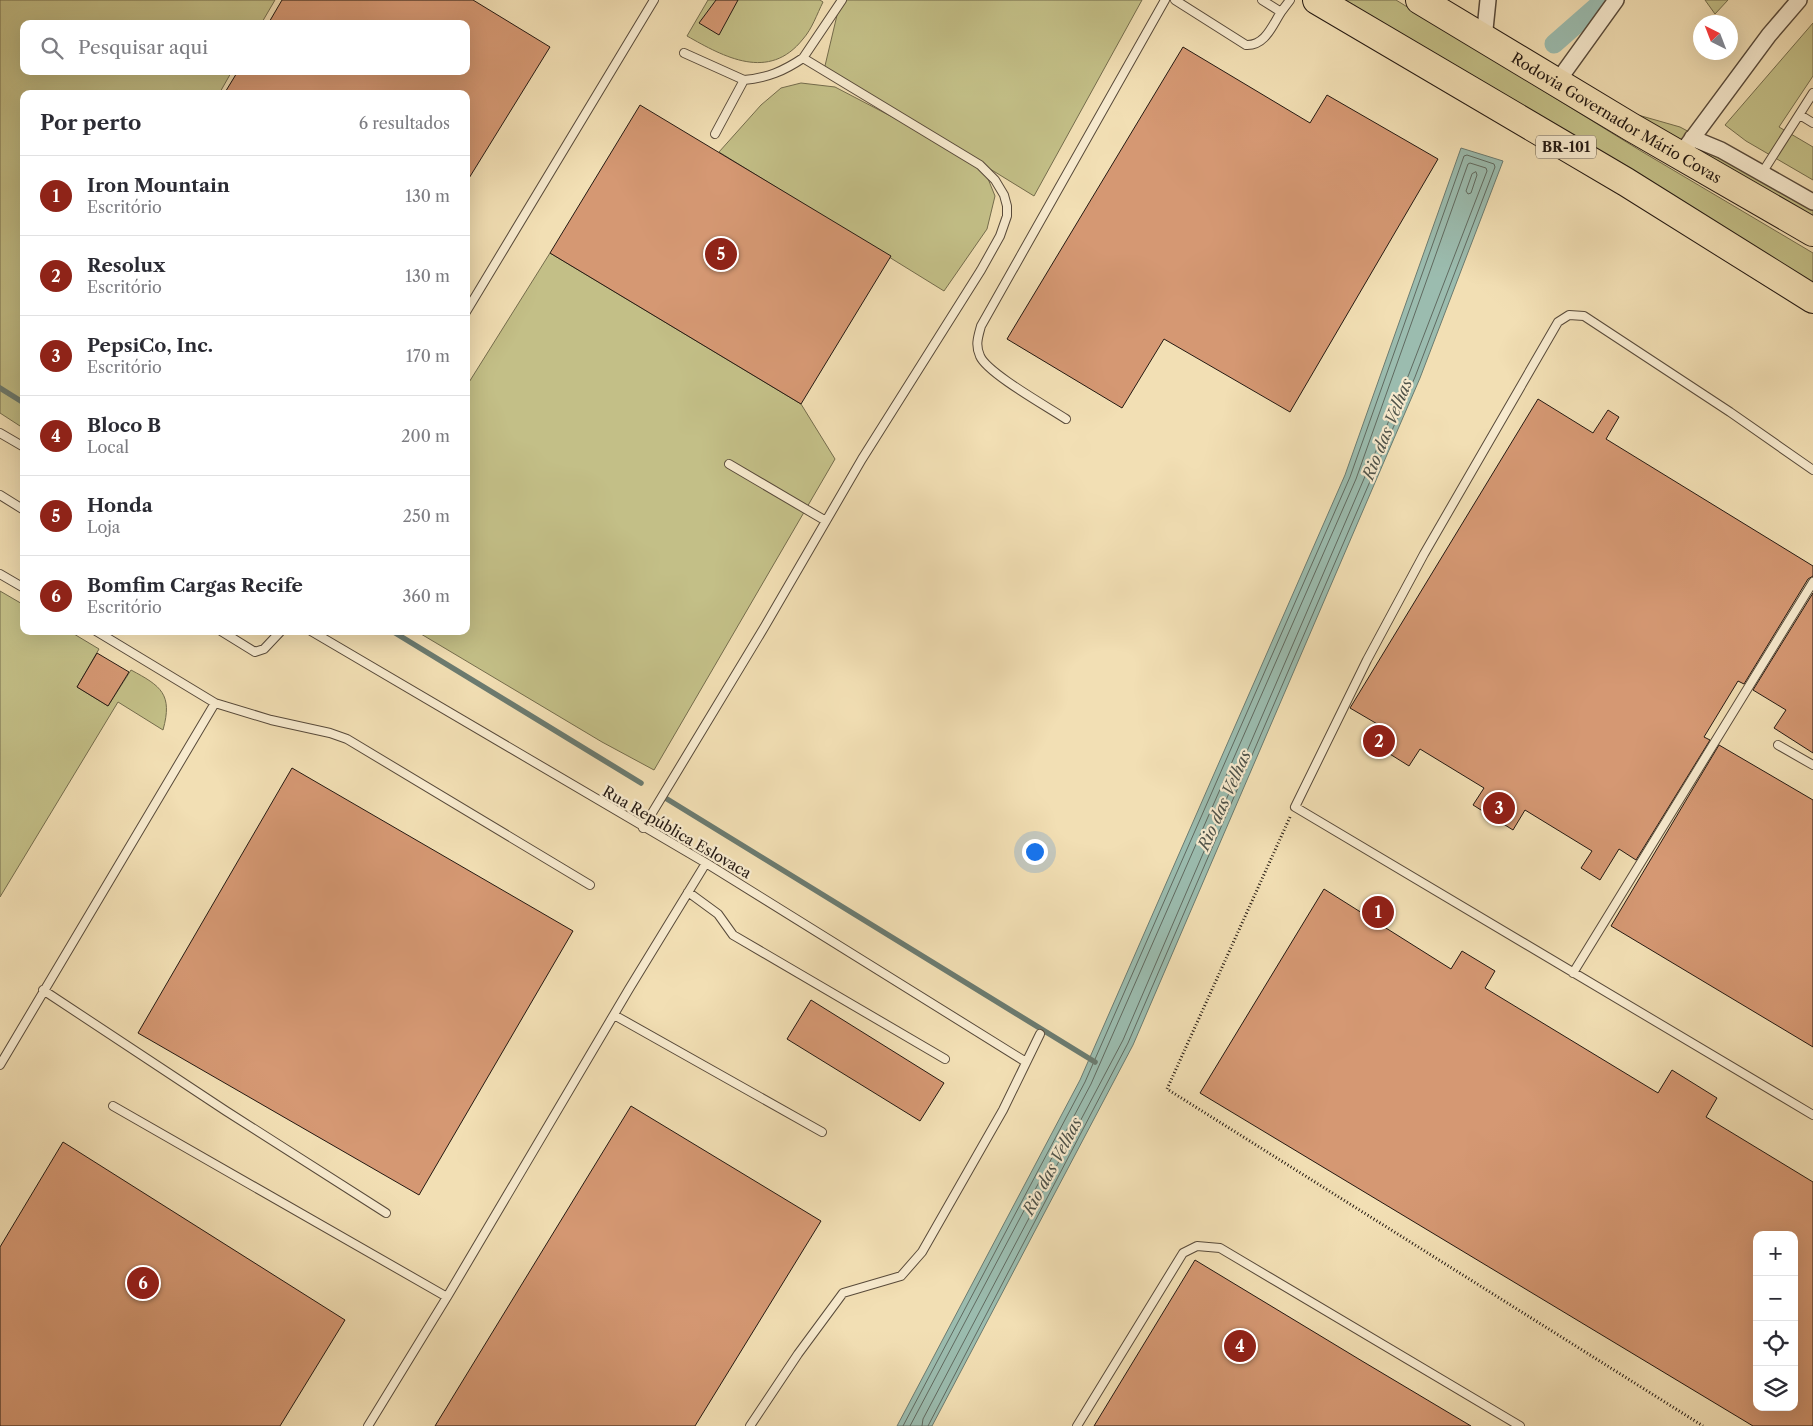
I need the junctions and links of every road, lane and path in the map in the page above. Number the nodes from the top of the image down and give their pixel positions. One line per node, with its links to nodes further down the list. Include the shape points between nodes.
1 (654, 0): 27 (lane)
2 (842, 0): 15 (lane)
3 (1165, 0): 28 (lane, via 981,326 976,342 980,358 991,370)
4 (1175, 0): 12 (lane, via 1246,45 1255,45 1263,40)
5 (1262, 0): 12 (lane)
6 (1290, 0): 12 (lane)
7 (1317, 0): 26 (highway, BR-101, via 1618,177)
8 (1420, 0): 13 (highway, Rodovia Governador Mário Covas)
9 (1488, 0): 13 (street)
10 (1615, 0): 17 (street)
11 (1799, 0): 22 (street)
12 (1281, 12)
13 (1484, 39): 17 (highway, Rodovia Governador Mário Covas)
14 (684, 53): 16 (lane)
15 (803, 58): 16 (lane, via 783,71 761,79); 35 (lane, via 980,165 995,180 1007,206 1000,236 981,270)
16 (744, 80): 21 (lane)
17 (1557, 82): 22 (highway, Rodovia Governador Mário Covas)
18 (1813, 93): 19 (lane)
19 (1800, 115): 20 (lane); 23 (lane)
20 (1813, 123)
21 (715, 134)
22 (1686, 146): 23 (street, via 1721,150); 25 (highway, Rodovia Governador Mário Covas)
23 (1762, 173): 24 (street)
24 (1813, 202)
25 (1813, 232)
26 (1811, 299)
27 (470, 305)
28 (1066, 419)
29 (0, 433): 30 (lane)
30 (20, 445)
31 (729, 464): 35 (lane)
32 (1813, 470): 46 (lane, via 1584,316 1569,315 1558,322 1424,554)
33 (0, 496): 34 (lane)
34 (20, 508)
35 (826, 522): 47 (lane)
36 (0, 574): 38 (lane)
37 (1813, 582): 51 (lane)
38 (20, 586)
39 (103, 635): 43 (lane)
40 (227, 635): 41 (lane, via 255,652 264,649)
41 (277, 635)
42 (318, 635): 47 (lane, Rua República Eslovaca)
43 (215, 703): 49 (lane, via 347,739); 52 (lane)
44 (1778, 745): 45 (lane)
45 (1813, 765)
46 (1295, 807): 51 (lane); 67 (path, via 1167,1089)
47 (643, 828): 48 (lane, Rua República Eslovaca)
48 (706, 863): 50 (lane); 56 (lane, Rua República Eslovaca)
49 (590, 885)
50 (688, 892): 53 (lane); 55 (lane, via 718,914 733,935)
51 (1573, 973): 59 (lane)
52 (43, 990): 57 (lane); 61 (lane)
53 (614, 1015): 60 (lane); 62 (lane)
54 (1040, 1034): 56 (lane)
55 (944, 1059)
56 (1026, 1062): 64 (lane, via 1003,1110 922,1252 902,1276 843,1293)
57 (0, 1065)
58 (113, 1106): 62 (lane)
59 (1813, 1115)
60 (822, 1132)
61 (386, 1213)
62 (447, 1297): 63 (lane)
63 (368, 1426)
64 (750, 1426)
65 (1077, 1426): 66 (lane, via 1183,1253 1196,1246 1220,1248)
66 (1520, 1426)
67 (1703, 1426)

